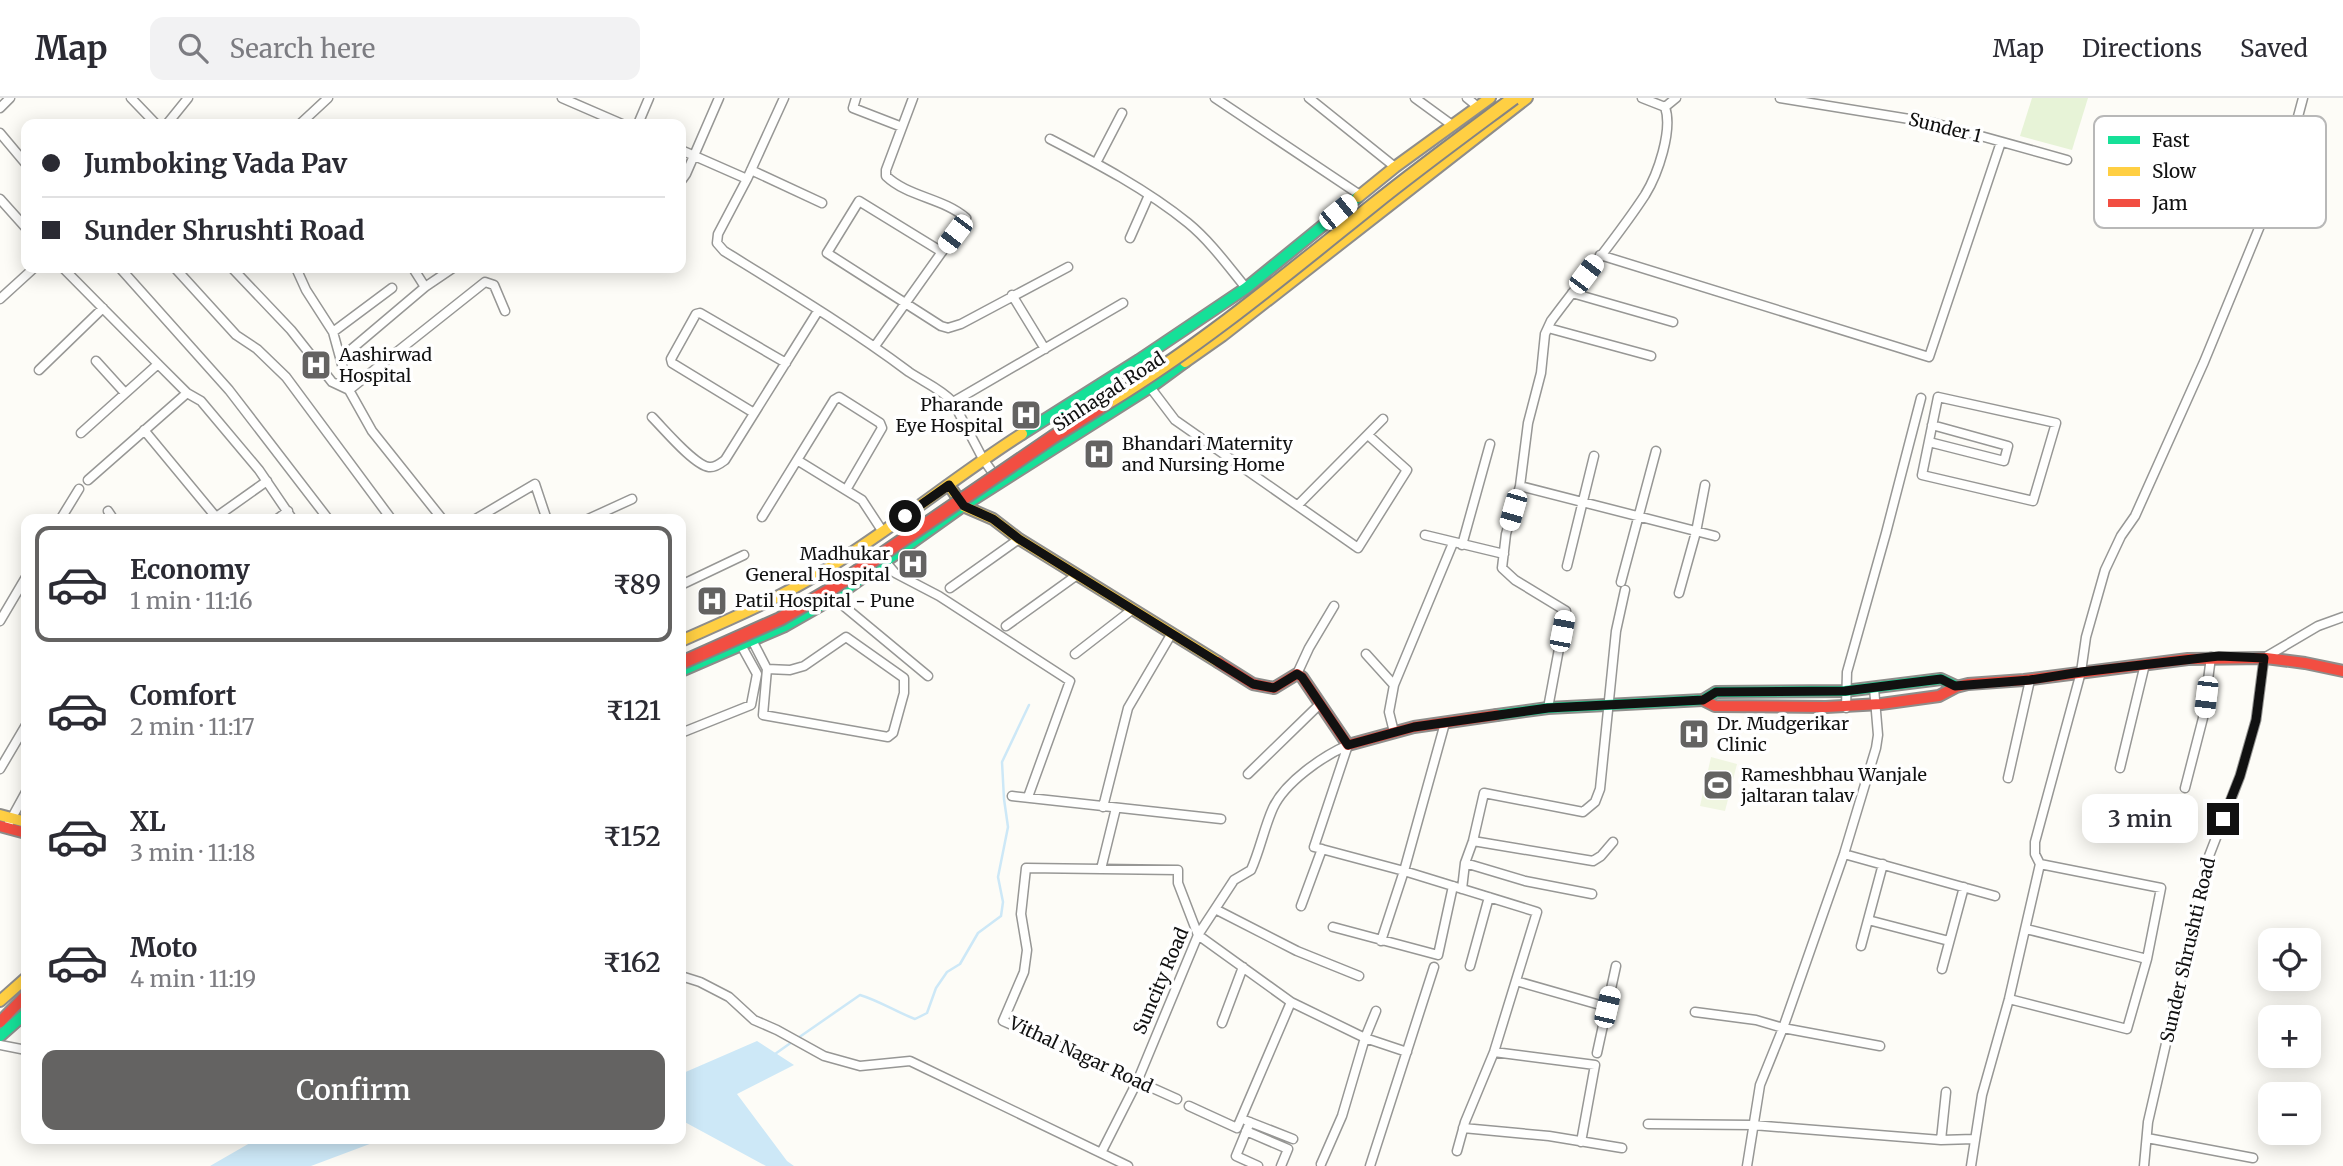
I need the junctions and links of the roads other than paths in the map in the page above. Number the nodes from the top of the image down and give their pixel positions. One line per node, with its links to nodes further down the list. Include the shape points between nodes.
1 (10, 98): 24 (street)
2 (131, 98): 29 (street)
3 (188, 98): 30 (street)
4 (328, 98): 31 (street)
5 (562, 98): 23 (street)
6 (649, 98): 33 (street)
7 (719, 98): 40 (street)
8 (784, 98): 45 (street)
9 (856, 98): 35 (street, via 853,108)
10 (913, 98): 35 (street)
11 (1215, 98): 49 (street)
12 (1309, 98): 44 (street)
13 (1415, 98): 34 (street)
14 (1466, 98): 25 (street)
15 (1490, 98): 25 (main road, Sinhagad Road)
16 (1502, 98): 161 (main road, bridge, via 1254,295 1146,372 777,614)
17 (1514, 98): 164 (main road, bridge, via 1160,369 830,590 780,619)
18 (1527, 98): 88 (main road, Sinhagad Road)
19 (1642, 98): 26 (street)
20 (1675, 98): 26 (street)
21 (1780, 98): 38 (street, Sunder 1, via 1907,118)
22 (2303, 98): 28 (street)
23 (579, 101): 32 (street)
24 (0, 107)
25 (1478, 107): 34 (main road, Sinhagad Road)
26 (1665, 107): 56 (street, via 1667,134 1654,176 1646,194)
27 (1122, 113): 43 (street)
28 (2298, 116)
29 (151, 119)
30 (171, 119)
31 (305, 119)
32 (613, 119)
33 (640, 119)
34 (1451, 125): 44 (main road, Sinhagad Road)
35 (902, 127): 55 (street, via 886,176 966,218)
36 (0, 133): 41 (street)
37 (1050, 139): 43 (street)
38 (2000, 142): 42 (street, Sunder 1); 56 (street, via 1929,357)
39 (686, 152): 40 (street)
40 (694, 156): 46 (street); 47 (street)
41 (21, 158)
42 (2067, 160)
43 (1096, 163): 48 (street)
44 (1395, 167): 49 (main road, Sinhagad Road)
45 (751, 170): 47 (street); 51 (street)
46 (686, 171)
47 (747, 179): 75 (street, via 717,243)
48 (1149, 195): 54 (street); 68 (street, via 1196,231)
49 (1360, 195): 68 (main road, Sinhagad Road)
50 (0, 198): 52 (street)
51 (822, 203)
52 (21, 222)
53 (2259, 228): 169 (street, via 2136,516 2112,552 2086,637)
54 (1130, 238)
55 (942, 252): 73 (street); 73 (street, via 859,201 827,253)
56 (1600, 255): 69 (street)
57 (1068, 267): 70 (street)
58 (29, 273): 71 (street)
59 (68, 273): 74 (street)
60 (124, 273): 127 (street, via 229,390)
61 (180, 273): 128 (street, via 236,335 286,377)
62 (237, 273): 89 (street, via 332,382)
63 (298, 273): 79 (street)
64 (416, 273): 66 (street)
65 (446, 273): 66 (street)
66 (425, 287): 83 (street)
67 (392, 288): 79 (street)
68 (1246, 288): 105 (main road, Sinhagad Road)
69 (1572, 293): 77 (street); 78 (street)
70 (1012, 295): 73 (street, via 948,328); 81 (street)
71 (0, 299)
72 (1123, 303): 81 (street)
73 (907, 304): 80 (street)
74 (103, 308): 86 (street); 87 (street)
75 (818, 311): 80 (street); 85 (street)
76 (505, 312): 89 (street, via 494,285 485,282)
77 (1673, 322)
78 (1548, 328): 82 (street); 112 (street)
79 (333, 332): 83 (street)
80 (875, 346): 93 (street)
81 (1045, 349): 93 (street)
82 (1651, 356)
83 (341, 358): 89 (street)
84 (96, 361): 90 (street)
85 (786, 363): 94 (street); 94 (street, via 696,314 672,363)
86 (158, 364): 90 (street); 91 (street)
87 (39, 370)
88 (1150, 387): 109 (main road, Sinhagad Road); 117 (street, via 1175,420)
89 (349, 390): 129 (street, via 372,431)
90 (125, 393): 99 (street)
91 (187, 393): 98 (street); 108 (street, via 201,401)
92 (1921, 398): 97 (street)
93 (953, 402): 105 (street)
94 (754, 413): 95 (street, via 725,460 710,467 697,461)
95 (652, 417)
96 (1383, 419): 101 (street)
97 (1914, 429): 100 (street); 176 (street)
98 (144, 430): 107 (street); 123 (street)
99 (81, 433)
100 (1930, 433): 100 (street, via 2004,461 2008,446); 100 (street, via 1922,475 2033,501 2056,423 1938,397)
101 (1368, 435): 117 (street); 117 (street, via 1408,470 1358,548)
102 (1490, 444): 140 (street)
103 (1656, 451): 133 (street)
104 (1594, 456): 116 (street)
105 (983, 459): 109 (street); 110 (main road, Sinhagad Road)
106 (797, 460): 114 (street); 114 (street, via 834,400 842,398 883,428); 134 (street)
107 (89, 480)
108 (267, 481): 120 (street); 124 (street)
109 (1000, 483): 118 (main road, Sinhagad Road)
110 (949, 485): 118 (main road); 135 (main road, Sinhagad Road)
111 (1705, 485): 136 (street)
112 (1520, 486): 116 (street); 141 (street)
113 (79, 489): 121 (street)
114 (846, 490): 135 (street, via 862,500)
115 (632, 499): 132 (street)
116 (1583, 502): 133 (street); 144 (street)
117 (1298, 505)
118 (964, 506): 139 (main road, via 993,519); 143 (main road, Sinhagad Road)
119 (108, 511): 122 (street)
120 (288, 511): 125 (street); 126 (street)
121 (64, 514)
122 (110, 514)
123 (211, 514)
124 (220, 514)
125 (284, 514)
126 (290, 514)
127 (324, 514)
128 (388, 514)
129 (438, 514)
130 (484, 514): 131 (street, via 535,484)
131 (545, 514)
132 (599, 514)
133 (1638, 516): 136 (street); 179 (street)
134 (762, 517)
135 (883, 532): 157 (main road, Sinhagad Road, via 772,600)
136 (1696, 532): 138 (street); 149 (street)
137 (1425, 536): 140 (street)
138 (1715, 536)
139 (1019, 539): 145 (main road); 148 (street)
140 (1457, 544): 141 (street); 173 (street)
141 (1504, 554): 181 (street, via 1502,568 1566,611)
142 (744, 555): 146 (street)
143 (885, 561): 150 (main road, Sinhagad Road); 194 (street, via 895,573 939,596 1070,681)
144 (1567, 566)
145 (1077, 575): 152 (main road); 155 (street)
146 (686, 583)
147 (21, 585): 154 (street)
148 (950, 588)
149 (1678, 593)
150 (834, 598): 158 (main road, Sinhagad Road); 171 (street)
151 (1334, 606): 170 (street)
152 (1133, 609): 156 (main road); 159 (street)
153 (2343, 617): 163 (street, via 2318,626)
154 (0, 621)
155 (1006, 626)
156 (1172, 632): 170 (main road, via 1253,684 1269,689); 196 (street, via 1128,708)
157 (686, 639)
158 (747, 643): 166 (main road, Sinhagad Road); 167 (street); 184 (street, via 757,674 751,705)
159 (1075, 654)
160 (1366, 654): 173 (street)
161 (686, 655)
162 (2211, 657): 163 (main road, Suncity Road); 165 (main road, Suncity Road); 192 (street, via 2203,718)
163 (2264, 658): 168 (main road, Suncity Road); 264 (street, Sunder Shrushti Road, via 2256,720 2209,856)
164 (686, 661)
165 (2145, 664): 169 (main road, Suncity Road); 188 (street)
166 (686, 669)
167 (767, 669): 167 (street, via 804,666 846,637 904,678 893,733 888,737 762,715)
168 (2343, 671)
169 (2081, 672): 172 (main road, Suncity Road); 207 (street, via 2035,842)
170 (1297, 674): 178 (main road)
171 (928, 676)
172 (2030, 680): 174 (main road, Suncity Road); 191 (street)
173 (1394, 685): 185 (street, via 1390,712)
174 (1955, 686): 175 (main road, Suncity Road, via 1941,679); 180 (main road, Suncity Road, via 1941,697)
175 (1874, 688): 176 (main road, Suncity Road); 180 (street)
176 (1845, 691): 177 (main road, Suncity Road, via 1716,692); 182 (street)
177 (1703, 700): 179 (main road, Suncity Road); 182 (main road, Suncity Road, via 1715,706)
178 (1320, 704): 187 (main road); 190 (street)
179 (1607, 704): 181 (main road, Suncity Road); 201 (street, via 1595,802 1583,812 1484,793)
180 (1875, 705): 182 (main road, Suncity Road); 204 (street, via 1877,748)
181 (1548, 708): 183 (main road, Suncity Road)
182 (1846, 708)
183 (1445, 723): 185 (main road, Suncity Road); 209 (street)
184 (686, 731)
185 (1394, 732): 187 (main road, Suncity Road)
186 (21, 733): 189 (street)
187 (1348, 745): 203 (street, via 1314,847); 217 (street, Suncity Road, via 1291,783 1275,804 1251,870 1234,880)
188 (2120, 768)
189 (0, 769)
190 (1248, 774)
191 (2008, 778)
192 (2185, 788)
193 (1012, 796): 194 (street)
194 (1028, 797): 196 (street)
195 (21, 799): 199 (street)
196 (1103, 807): 197 (street)
197 (1116, 808): 198 (street); 208 (street)
198 (1221, 819)
199 (4, 822): 200 (main road)
200 (21, 830)
201 (1473, 841): 202 (street, via 1593,861); 205 (street)
202 (1613, 842)
203 (1322, 849): 209 (street); 216 (street)
204 (1844, 854): 206 (street); 245 (street)
205 (1465, 863): 212 (street); 213 (street)
206 (1883, 864): 211 (street); 218 (street)
207 (2040, 864): 220 (street); 225 (street, via 2161,888)
208 (1101, 869): 221 (street, via 1178,870 1178,883); 254 (street, Vithal Nagar Road, via 1026,868 1021,914 1027,950 1024,972 1003,1021)
209 (1404, 871): 210 (street); 222 (street)
210 (1453, 886): 212 (street); 222 (street, via 1438,956)
211 (1964, 887): 214 (street); 223 (street)
212 (1462, 889): 215 (street)
213 (1592, 894)
214 (1995, 896)
215 (1489, 897): 226 (street); 233 (street, via 1537,912)
216 (1301, 906)
217 (1215, 909): 221 (street, Suncity Road); 231 (street)
218 (1868, 920): 223 (street); 224 (street)
219 (1333, 927): 222 (street)
220 (2026, 929): 225 (street); 235 (street)
221 (1198, 935): 228 (street); 254 (street, Suncity Road)
222 (1381, 941)
223 (1949, 941): 230 (street)
224 (1861, 946)
225 (2147, 959): 235 (street, via 2127,1029)
226 (1470, 966)
227 (1616, 966): 239 (street)
228 (1243, 967): 238 (street); 244 (street)
229 (1434, 967): 251 (street)
230 (1942, 970)
231 (1359, 976)
232 (686, 978): 271 (street, via 723,993 754,1020 824,1056 860,1066 910,1061)
233 (1516, 981): 239 (street); 252 (street)
234 (21, 982): 237 (main road)
235 (2009, 999): 265 (street)
236 (21, 1000): 243 (main road)
237 (0, 1001)
238 (1291, 1002): 247 (street); 258 (street)
239 (1607, 1007): 253 (street)
240 (1376, 1011): 247 (street)
241 (1695, 1012): 245 (street)
242 (21, 1017): 246 (main road)
243 (0, 1022)
244 (1222, 1024)
245 (1783, 1028): 249 (street); 261 (street, via 1760,1085)
246 (0, 1036)
247 (1365, 1038): 251 (street); 273 (street, via 1342,1116)
248 (0, 1045): 250 (street)
249 (1880, 1046)
250 (21, 1049)
251 (1407, 1052): 277 (street)
252 (1494, 1052): 262 (street); 267 (street, via 1595,1065)
253 (1597, 1053)
254 (1137, 1082): 256 (street, Vithal Nagar Road); 271 (street, Suncity Road)
255 (1946, 1092): 266 (street)
256 (1177, 1100)
257 (1189, 1106): 258 (street, via 1237,1128)
258 (1241, 1119): 259 (street)
259 (1250, 1122): 263 (street); 268 (street, via 1289,1138)
260 (1648, 1124): 261 (street)
261 (1753, 1125): 266 (street); 278 (street)
262 (1463, 1128): 267 (street); 270 (street)
263 (1246, 1131): 268 (street); 275 (street, via 1236,1156)
264 (2147, 1138): 272 (street); 280 (street, Sunder Shrushti Road)
265 (1974, 1139): 266 (street); 279 (street)
266 (1941, 1140)
267 (1581, 1142): 269 (street)
268 (1282, 1146): 276 (street, via 1288,1149)
269 (1622, 1148)
270 (1457, 1151)
271 (1101, 1153): 274 (street)
272 (2253, 1158)
273 (1321, 1164)
274 (1128, 1166)
275 (1258, 1166)
276 (1281, 1166)
277 (1370, 1166)
278 (1747, 1166)
279 (1971, 1166)
280 (2144, 1166)

